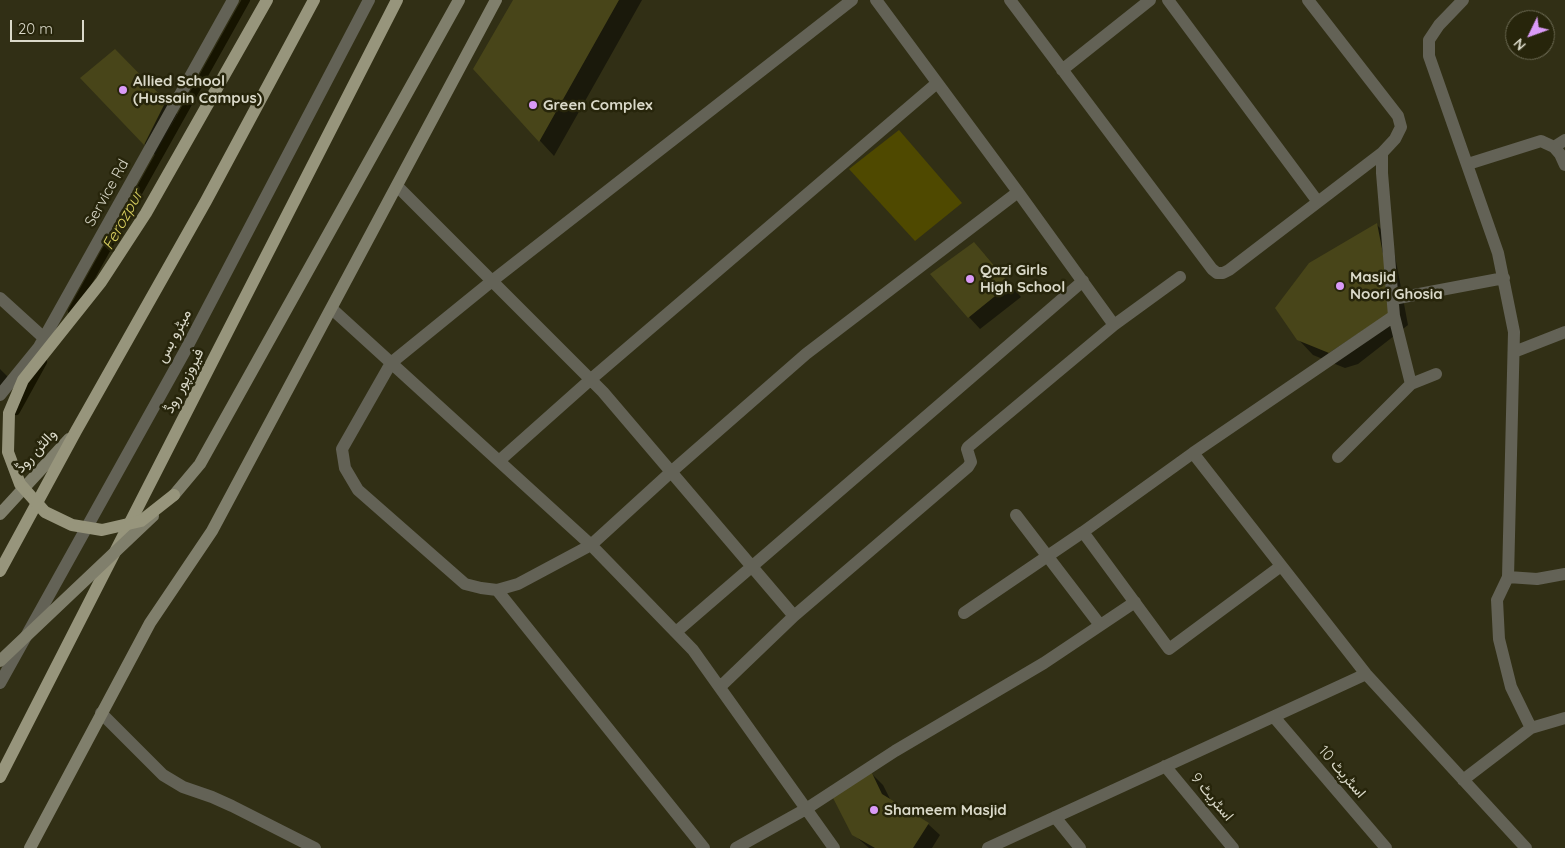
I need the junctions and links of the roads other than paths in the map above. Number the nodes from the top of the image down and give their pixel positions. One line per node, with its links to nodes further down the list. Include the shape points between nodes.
1 (233, 0): 34 (street, Service Rd)
2 (267, 0): 46 (main road, bridge, via 146,213 101,282 23,380 9,413 8,452 20,484 45,512 72,525 102,530 141,521)
3 (314, 0): 41 (main road, via 206,201)
4 (369, 0): 65 (street, میٹرو بس, via 185,351)
5 (397, 0): 72 (main road, فیروزپور روڈ)
6 (459, 0): 46 (street, via 200,464)
7 (496, 0): 21 (street)
8 (852, 0): 26 (street)
9 (876, 0): 16 (street)
10 (1010, 0): 15 (street)
11 (1150, 0): 15 (street)
12 (1168, 0): 23 (street)
13 (1308, 0): 18 (street, via 1398,116 1401,127)
14 (1463, 0): 19 (street, via 1429,40 1429,56)
15 (1062, 70): 23 (street, via 1217,272 1223,274 1229,270)
16 (937, 83): 22 (street); 38 (street)
17 (1560, 144): 19 (street, via 1541,141); 20 (street)
18 (1382, 153): 23 (street); 29 (street)
19 (1468, 164): 25 (street)
20 (1565, 165)
21 (397, 186): 26 (street); 30 (street)
22 (1018, 192): 27 (street); 45 (street, via 806,354)
23 (1318, 202)
24 (1180, 278): 32 (street)
25 (1504, 278): 29 (street); 35 (street, via 1514,332)
26 (492, 281): 36 (street); 38 (street)
27 (1083, 281): 32 (street); 52 (street)
28 (0, 298): 34 (street)
29 (1393, 299): 31 (street)
30 (332, 308): 36 (street); 67 (street, via 212,531 150,623)
31 (1394, 316): 39 (street); 42 (street)
32 (1114, 325): 60 (street, via 968,447 968,466)
33 (1565, 332): 35 (street)
34 (44, 338): 40 (street, Service Rd)
35 (1514, 352): 56 (street)
36 (391, 362): 44 (street); 57 (street, via 342,449 345,468 358,490 465,584)
37 (1436, 374): 39 (street)
38 (590, 380): 44 (street); 45 (street)
39 (1411, 384): 43 (street)
40 (0, 395)
41 (76, 431): 47 (street, والٹن روڈ); 54 (main road)
42 (1193, 453): 49 (street); 53 (street)
43 (1338, 457)
44 (499, 461): 50 (street)
45 (671, 472): 50 (street); 52 (street)
46 (174, 495): 63 (street, bridge)
47 (0, 514)
48 (1016, 515): 51 (street)
49 (1084, 532): 51 (street); 58 (street)
50 (591, 545): 57 (street, via 518,584); 62 (street)
51 (1048, 556): 59 (street); 61 (street)
52 (752, 566): 60 (street); 62 (street)
53 (1281, 566): 58 (street, via 1169,649); 64 (street)
54 (0, 572)
55 (1565, 574): 56 (street, via 1538,580)
56 (1508, 577): 70 (street, via 1497,600 1499,639 1511,687)
57 (497, 590): 78 (street)
58 (1134, 602): 61 (street)
59 (964, 613)
60 (794, 616): 66 (street)
61 (1100, 625): 74 (street, via 1044,663 895,751)
62 (676, 632): 66 (street, via 694,650)
63 (0, 661)
64 (1366, 674): 68 (street); 73 (street)
65 (0, 683)
66 (720, 687): 74 (street)
67 (101, 713): 76 (street); 77 (street, via 163,775 182,787 212,796)
68 (1274, 716): 71 (street); 84 (street, اسٹریٹ 10)
69 (1565, 718): 70 (street)
70 (1531, 728): 73 (street)
71 (1165, 766): 75 (street); 83 (street, اسٹریٹ 9)
72 (0, 777)
73 (1463, 780): 85 (street)
74 (806, 809): 79 (street); 80 (street)
75 (1055, 817): 81 (street); 82 (street)
76 (34, 847)
77 (316, 848)
78 (704, 848)
79 (736, 848)
80 (834, 848)
81 (988, 848)
82 (1080, 848)
83 (1233, 848)
84 (1386, 848)
85 (1526, 848)

